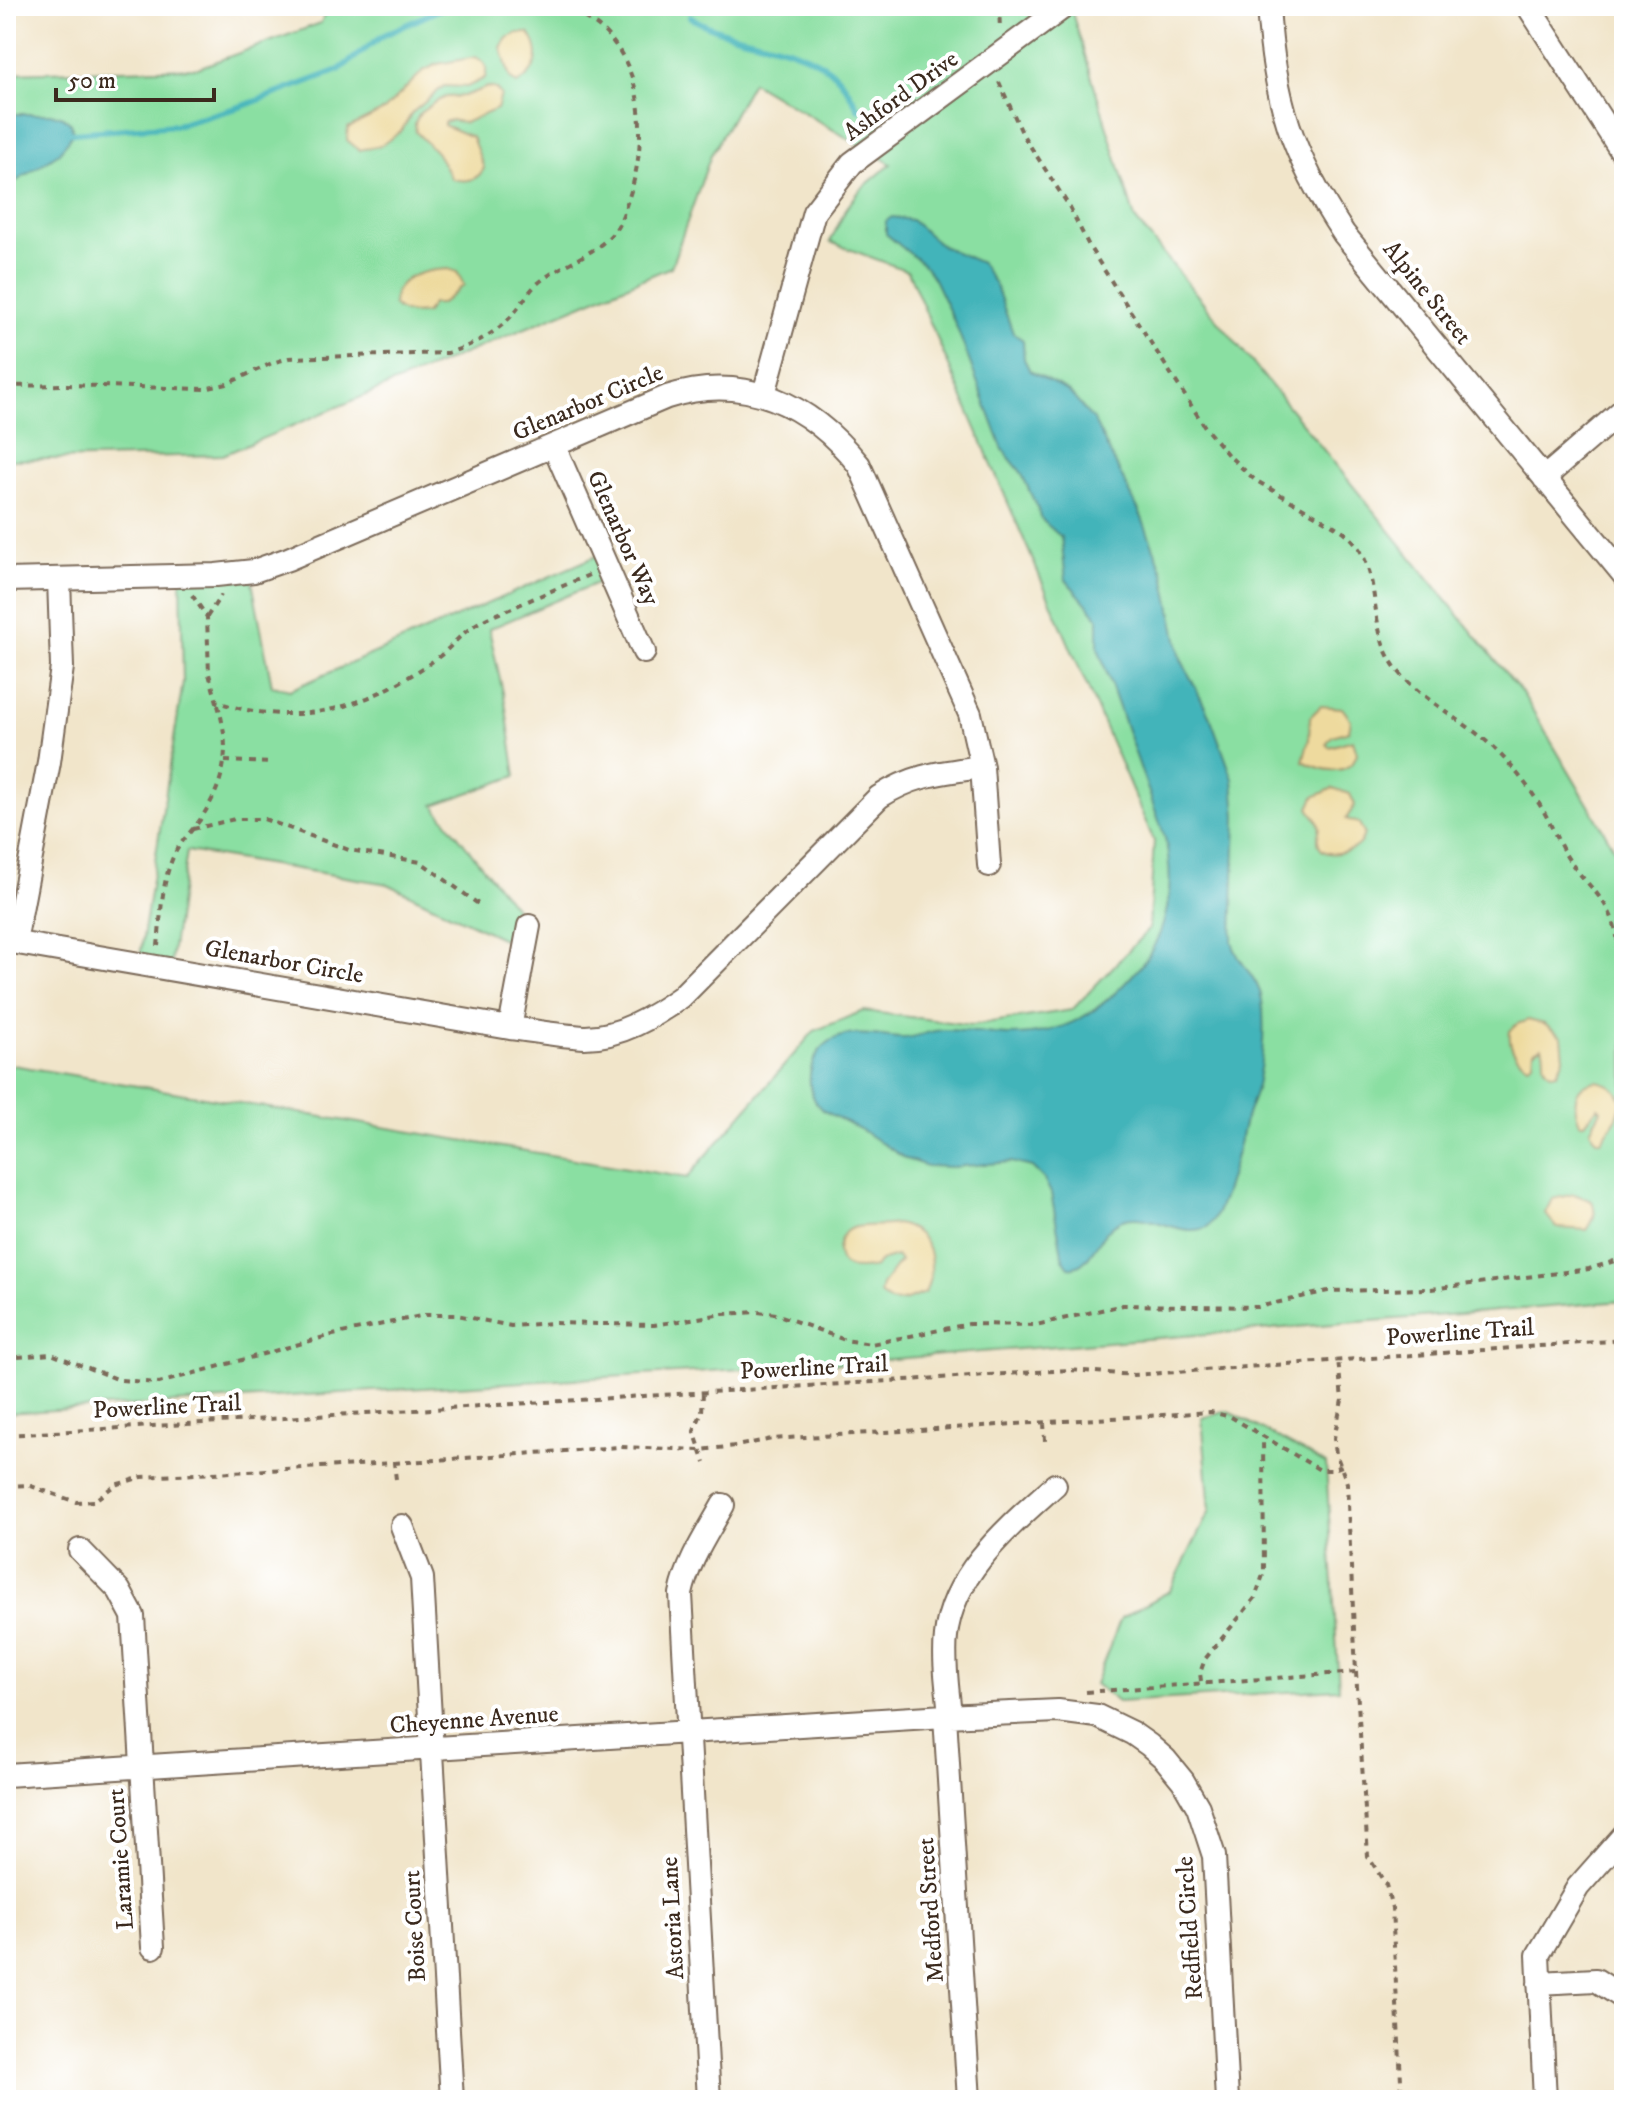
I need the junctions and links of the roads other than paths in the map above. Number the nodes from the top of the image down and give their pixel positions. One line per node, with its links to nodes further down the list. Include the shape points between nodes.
1 (1065, 6): 5 (street, Ashford Drive, via 852,163 814,212)
2 (1268, 6): 8 (street, Alpine Street, via 1271,53 1287,125 1320,198)
3 (1528, 6): 4 (street)
4 (1624, 155)
5 (764, 394): 7 (street, Glenarbor Circle, via 686,391); 13 (street, Glenarbor Circle, via 820,423 859,465 970,714)
6 (1624, 409): 8 (street)
7 (554, 446): 10 (street, Glenarbor Circle, via 254,571); 12 (street, Glenarbor Way)
8 (1544, 478): 9 (street, Alpine Street)
9 (1624, 575)
10 (59, 579): 11 (street, Glenarbor Circle); 16 (street, via 62,667 49,762)
11 (6, 580)
12 (644, 652)
13 (982, 767): 14 (street, Glenarbor Circle); 17 (street, Glenarbor Circle, via 925,775 879,797 704,976 652,1017 587,1037)
14 (989, 865)
15 (529, 926): 17 (street)
16 (11, 942): 17 (street, Glenarbor Circle)
17 (510, 1028)
18 (1055, 1485): 22 (street, Medford Street, via 996,1540 951,1608 945,1638)
19 (723, 1505): 23 (street, Astoria Lane, via 696,1551 681,1594)
20 (402, 1526): 24 (street, Boise Court, via 422,1578)
21 (80, 1550): 25 (street, Laramie Court, via 119,1590 133,1616)
22 (948, 1716): 23 (street, Cheyenne Avenue); 33 (street, Medford Street); 34 (street, Redfield Circle, via 1058,1711 1097,1716 1132,1733 1165,1759 1198,1807 1214,1856)
23 (688, 1733): 24 (street, Cheyenne Avenue); 32 (street, Astoria Lane)
24 (431, 1749): 25 (street, Cheyenne Avenue); 31 (street, Boise Court)
25 (141, 1767): 26 (street, Cheyenne Avenue); 28 (street, Laramie Court)
26 (6, 1775)
27 (1624, 1835): 29 (street, via 1578,1887 1538,1955)
28 (153, 1947)
29 (1539, 1983): 30 (street, via 1596,1980); 35 (street)
30 (1624, 1998)
31 (452, 2100)
32 (709, 2100)
33 (969, 2100)
34 (1227, 2100)
35 (1545, 2100)

